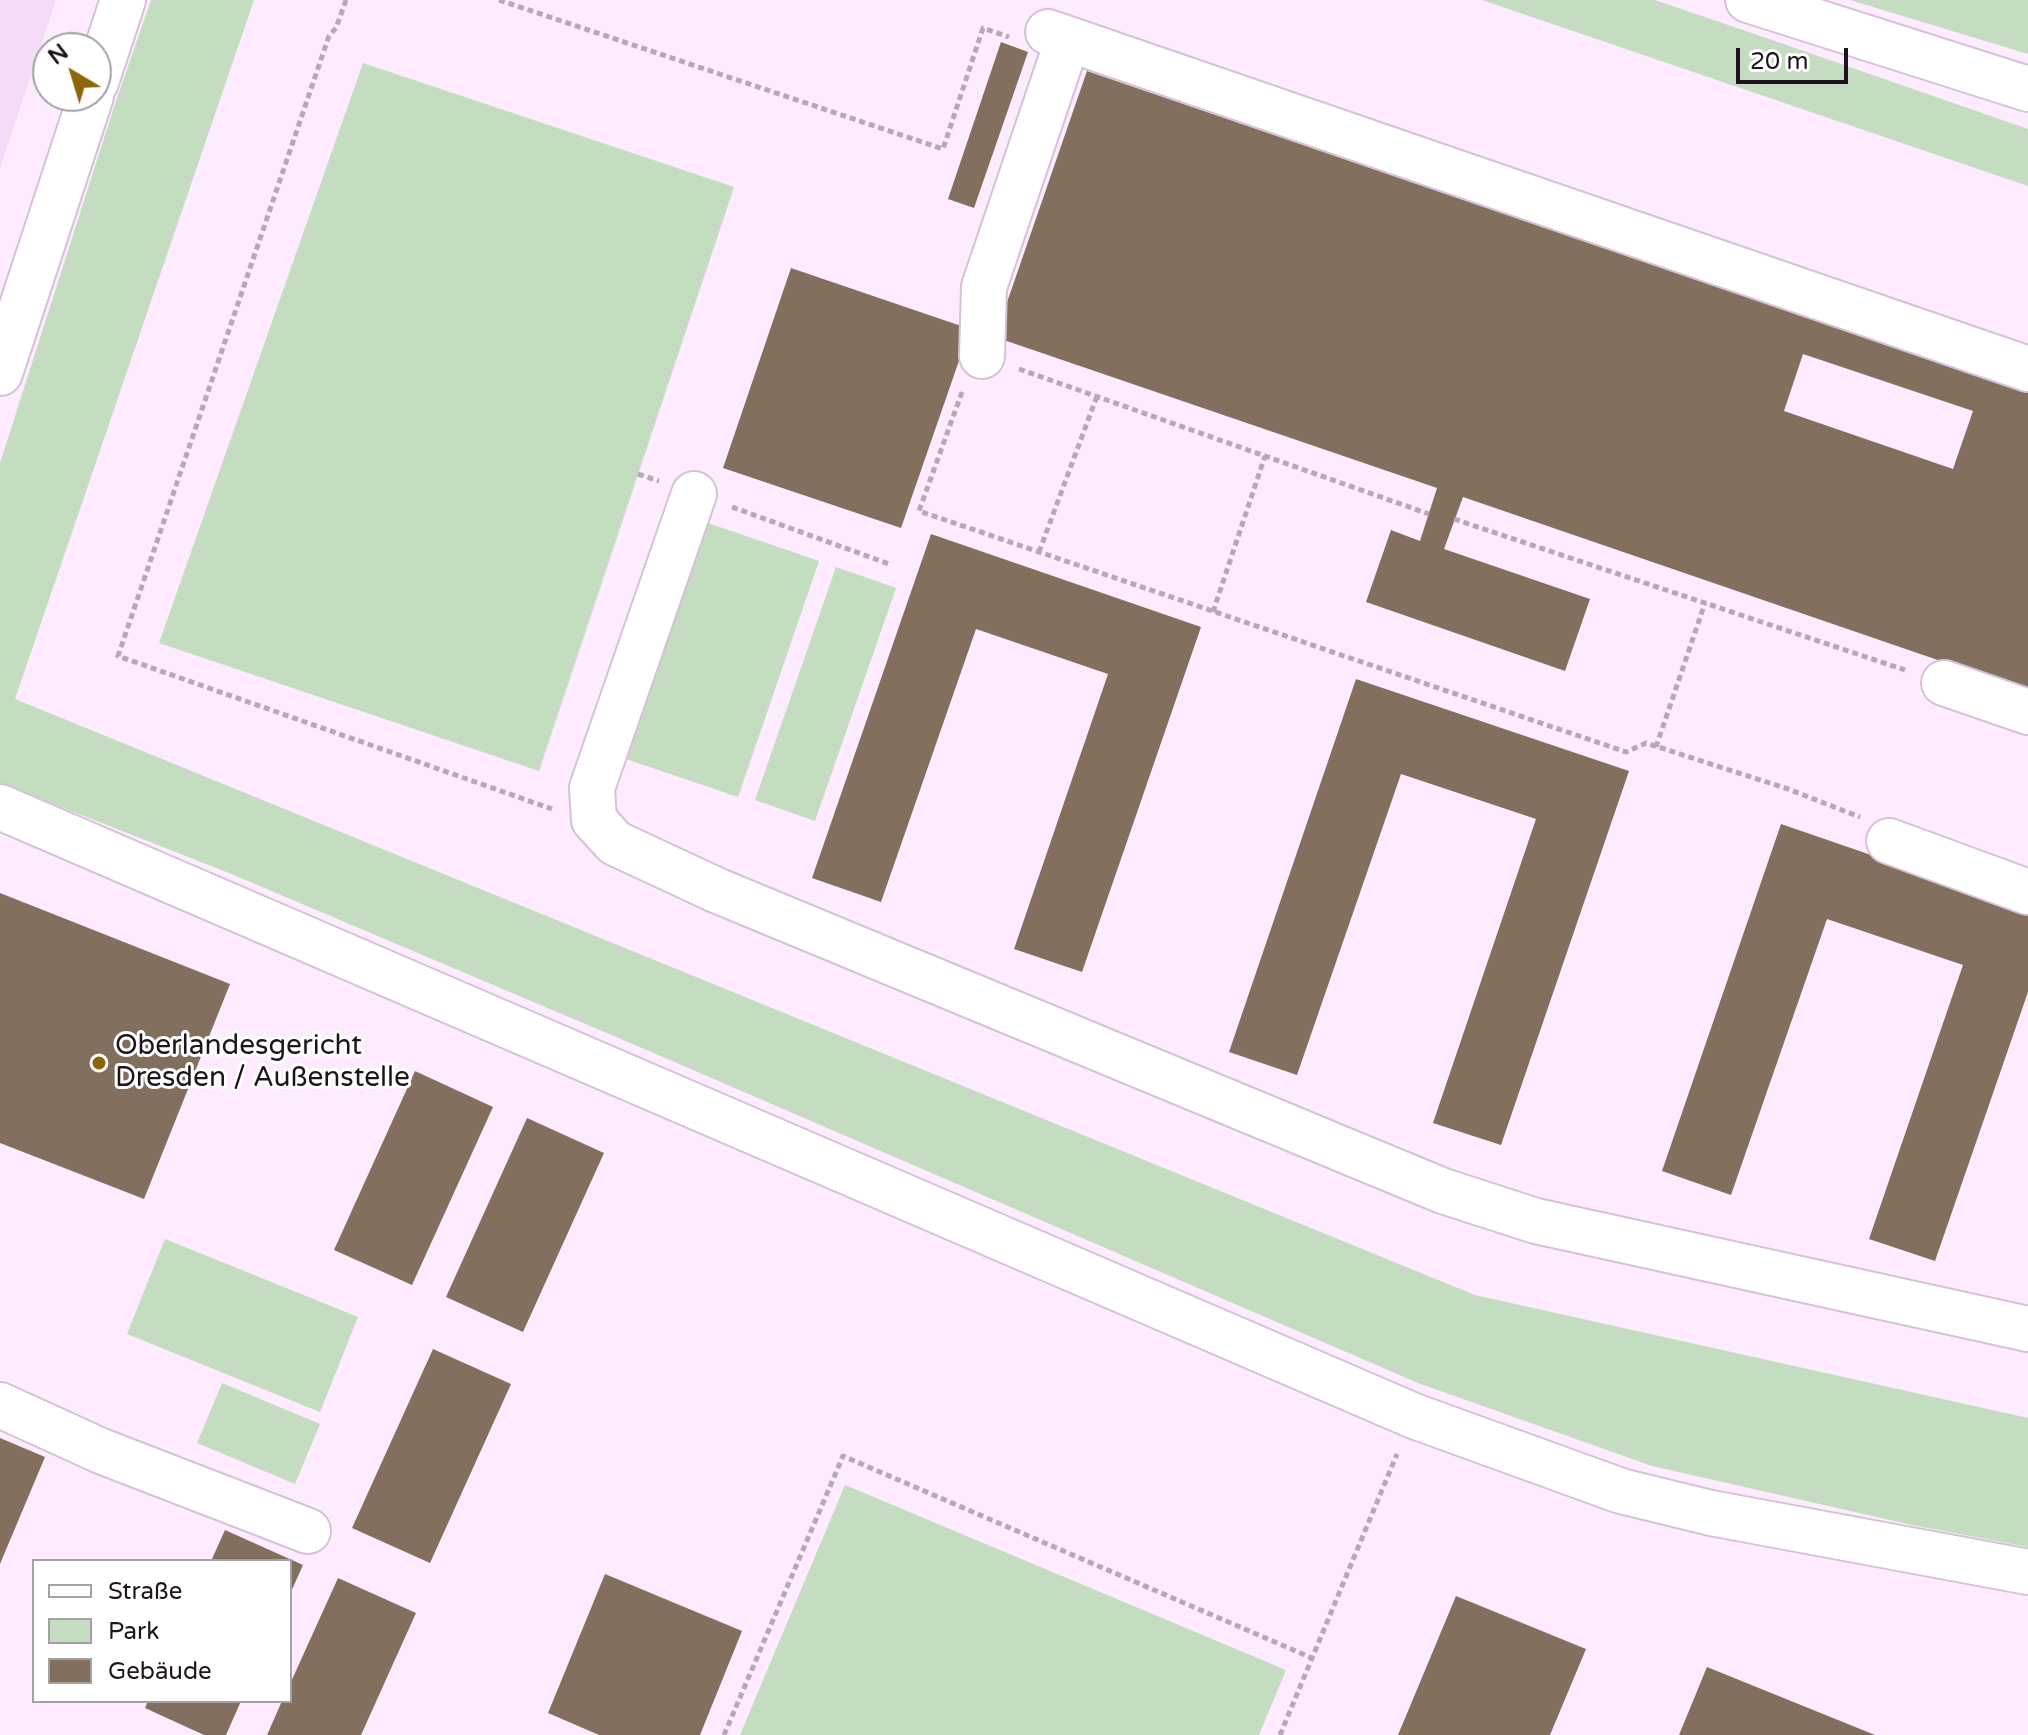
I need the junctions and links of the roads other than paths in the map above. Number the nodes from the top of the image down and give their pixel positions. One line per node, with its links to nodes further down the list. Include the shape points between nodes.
1 (123, 0): 3 (street)
2 (1748, 0): 4 (street)
3 (112, 33)
4 (2028, 89)
5 (86, 112): 8 (street)
6 (982, 356): 7 (street, via 984,287 1060,42)
7 (2028, 369)
8 (0, 373)
9 (694, 494): 15 (street, via 592,788 594,820 615,843 716,890 1443,1191 1536,1221)
10 (1944, 683): 11 (street)
11 (2028, 712)
12 (0, 807): 18 (street, via 1414,1416 1636,1495)
13 (1889, 841): 14 (street)
14 (2028, 892)
15 (2028, 1329)
16 (0, 1405): 17 (street, via 101,1451)
17 (308, 1531)
18 (2028, 1572)

